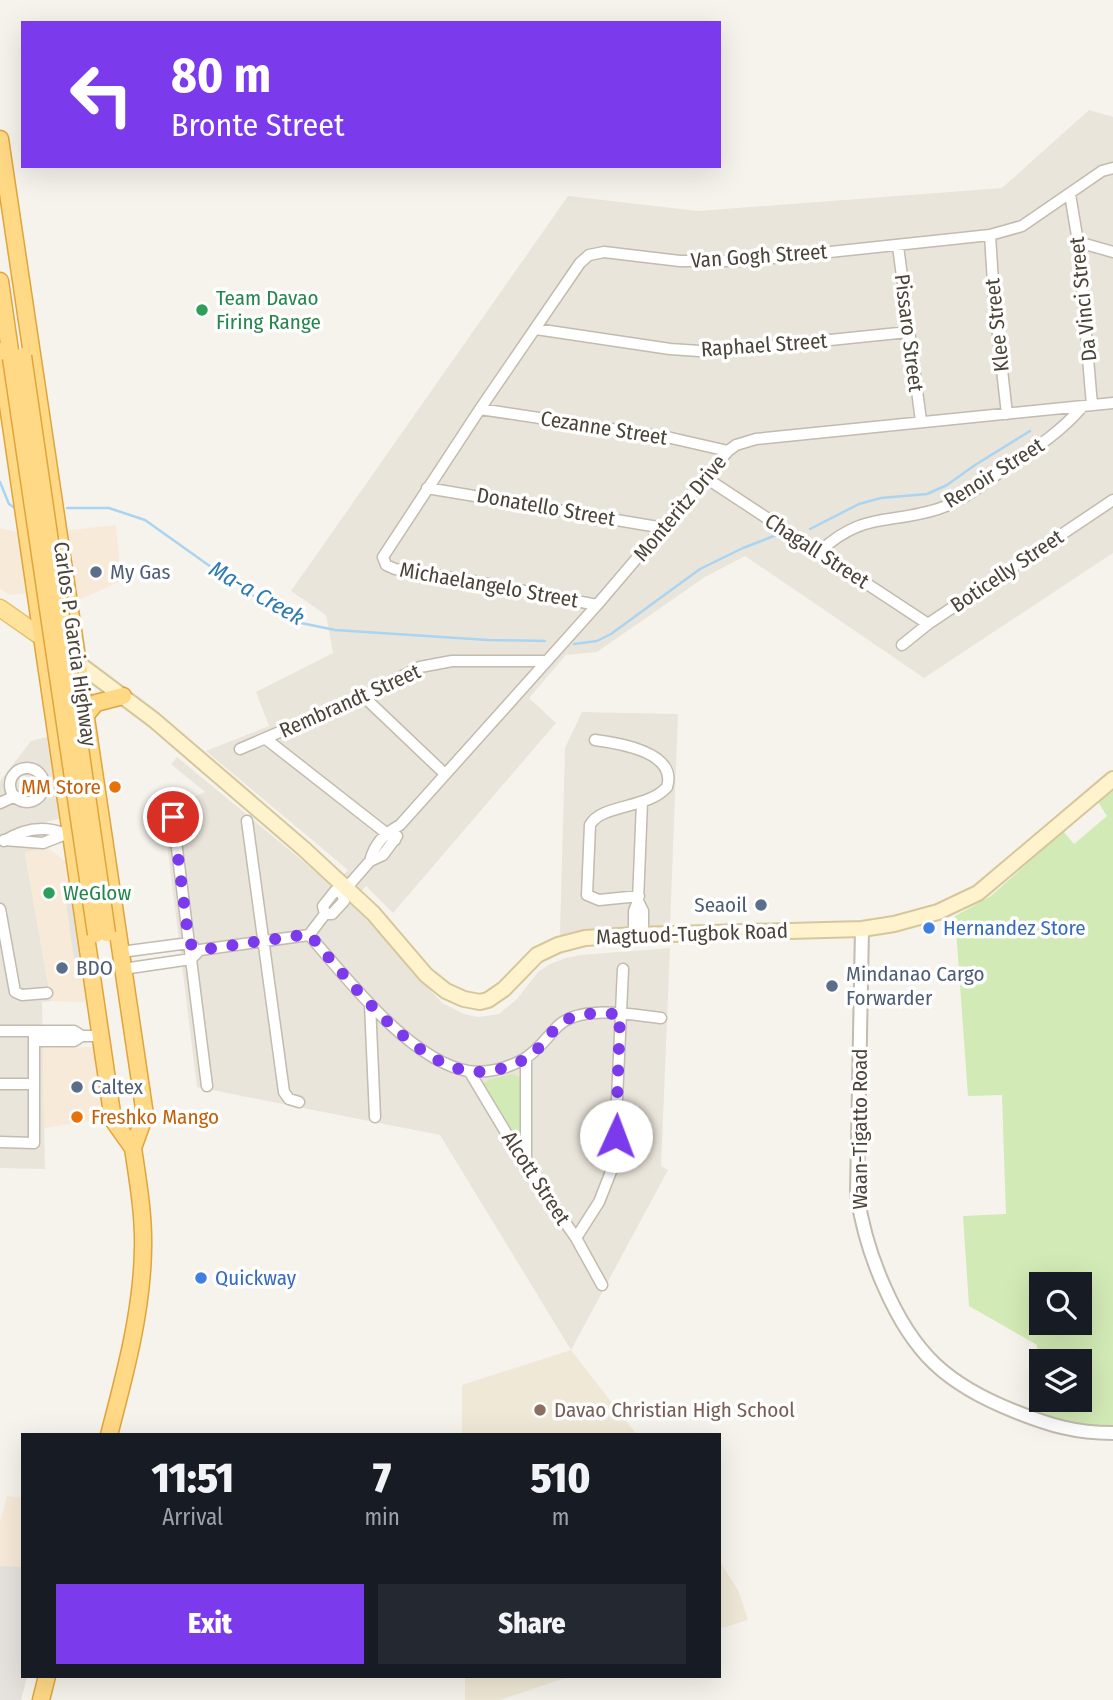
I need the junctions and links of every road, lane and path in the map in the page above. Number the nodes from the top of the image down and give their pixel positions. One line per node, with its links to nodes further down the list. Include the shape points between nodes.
1 (0, 139): 13 (highway, Carlos P. Garcia Highway)
2 (1113, 168): 3 (street, Van Gogh Street)
3 (1070, 194): 5 (street, Van Gogh Street, via 1022,226); 6 (street, Da Vinci Street)
4 (0, 201): 12 (highway, Carlos P. Garcia Highway)
5 (990, 235): 7 (street, Van Gogh Street); 18 (street, Klee Street)
6 (1078, 242): 8 (street); 16 (street, Da Vinci Street)
7 (898, 246): 10 (street, Van Gogh Street, via 710,262 596,252 580,264); 11 (street, Pissaro Street)
8 (1113, 252)
9 (0, 281): 12 (highway, Carlos P. Garcia Highway)
10 (536, 329): 11 (street, Raphael Street, via 714,352); 17 (street, Van Gogh Street)
11 (908, 332): 19 (street, Pissaro Street)
12 (11, 355): 14 (highway, Carlos P. Garcia Highway); 102 (highway, Carlos P. Garcia Highway, bridge, via 135,1116)
13 (36, 376): 14 (highway); 20 (highway, Carlos P. Garcia Highway)
14 (5, 382): 21 (highway, Carlos P. Garcia Highway)
15 (1113, 403): 16 (street, Monteritz Drive)
16 (1087, 406): 18 (street, Monteritz Drive); 31 (street, Renoir Street, via 1045,442 952,503 859,524)
17 (480, 409): 22 (street, Cezanne Street); 24 (street, Van Gogh Street)
18 (1007, 414): 19 (street, Monteritz Drive)
19 (921, 421): 22 (street, Monteritz Drive, via 756,439)
20 (45, 436): 21 (highway); 25 (highway, Carlos P. Garcia Highway)
21 (13, 440): 26 (highway, Carlos P. Garcia Highway)
22 (728, 451): 23 (street, Monteritz Drive)
23 (706, 478): 28 (street, Monteritz Drive); 31 (street, Chagall Street)
24 (427, 488): 28 (street, Donatello Street); 32 (street, Van Gogh Street, via 385,551)
25 (53, 491): 26 (highway); 29 (highway, Carlos P. Garcia Highway)
26 (21, 496): 30 (highway, Carlos P. Garcia Highway)
27 (1113, 500): 37 (street, Boticelly Street)
28 (664, 528): 35 (street, Monteritz Drive)
29 (60, 542): 30 (highway); 33 (highway, Carlos P. Garcia Highway)
30 (29, 547): 34 (highway, Carlos P. Garcia Highway)
31 (819, 552): 37 (street, Chagall Street)
32 (384, 562): 35 (street, Michaelangelo Street, via 395,569)
33 (67, 590): 34 (highway); 41 (highway, Carlos P. Garcia Highway)
34 (36, 595): 38 (highway, Carlos P. Garcia Highway)
35 (597, 605): 40 (street, Monteritz Drive)
36 (0, 608): 38 (main road)
37 (928, 624): 39 (street, Boticelly Street)
38 (42, 638): 41 (main road); 45 (highway, Carlos P. Garcia Highway)
39 (902, 645)
40 (545, 661): 43 (street, Rembrandt Street, via 436,664 404,674); 52 (street, Monteritz Drive)
41 (78, 663): 42 (main road, Magtuod-Tugbok Road); 44 (highway, Carlos P. Garcia Highway)
42 (123, 696): 46 (highway, via 96,703); 71 (main road, Magtuod-Tugbok Road)
43 (363, 696): 49 (street, Rembrandt Street); 52 (street)
44 (83, 699): 45 (highway); 46 (highway, Carlos P. Garcia Highway)
45 (52, 704): 48 (highway, Carlos P. Garcia Highway)
46 (86, 715): 47 (highway, Carlos P. Garcia Highway)
47 (89, 733): 48 (highway); 53 (highway, Carlos P. Garcia Highway)
48 (57, 738): 55 (highway, Carlos P. Garcia Highway)
49 (266, 739): 51 (street, Rembrandt Street); 67 (street)
50 (595, 740): 61 (street, via 639,749 665,767 667,787)
51 (240, 749)
52 (445, 774): 64 (street, Monteritz Drive)
53 (95, 776): 55 (highway); 65 (highway, Carlos P. Garcia Highway)
54 (1113, 779): 76 (main road, Magtuod-Tugbok Road, via 978,893 938,912)
55 (63, 780): 56 (street); 66 (highway, Carlos P. Garcia Highway)
56 (44, 783): 57 (street, via 40,773 24,768 15,774); 59 (street, via 41,794 31,801)
57 (11, 785): 58 (street); 59 (street)
58 (0, 789)
59 (15, 796): 60 (street)
60 (0, 803)
61 (642, 803): 72 (street); 72 (street, via 592,821 586,892 595,900)
62 (173, 817): 80 (street)
63 (247, 821): 79 (street)
64 (400, 825): 67 (street, Monteritz Drive); 68 (street, Monteritz Drive)
65 (102, 827): 66 (highway); 73 (highway, Carlos P. Garcia Highway)
66 (67, 833): 69 (street, via 41,828); 75 (highway, Carlos P. Garcia Highway)
67 (386, 833): 68 (street); 70 (street)
68 (395, 840): 70 (street, via 383,855)
69 (2, 841)
70 (370, 861): 71 (street)
71 (344, 890): 77 (street, via 335,891 323,906 325,914); 78 (main road, Magtuod-Tugbok Road, via 383,923 426,975 454,996 472,1001 495,996 537,955 558,945)
72 (638, 899): 78 (street, via 634,911)
73 (114, 904): 75 (highway); 83 (highway, Carlos P. Garcia Highway)
74 (0, 909): 88 (street, via 13,989 22,995)
75 (82, 909): 94 (highway, Carlos P. Garcia Highway)
76 (862, 929): 78 (main road, Magtuod-Tugbok Road); 108 (street, Waan-Tigatto Road, via 857,1194 867,1245 898,1318 923,1354 968,1391 1053,1426)
77 (309, 934): 79 (street); 89 (street)
78 (638, 934)
79 (263, 941): 82 (street); 100 (street, via 284,1092)
80 (189, 943): 81 (street); 82 (street); 84 (street)
81 (172, 945): 83 (street); 85 (street)
82 (200, 950): 84 (street)
83 (121, 952): 86 (highway, Carlos P. Garcia Highway)
84 (191, 959): 85 (street); 99 (street)
85 (174, 962): 86 (street)
86 (123, 969): 102 (highway, Carlos P. Garcia Highway, via 145,1115)
87 (623, 969): 90 (street)
88 (47, 993)
89 (370, 1004): 96 (street, via 420,1049); 101 (street)
90 (620, 1014): 91 (street); 95 (street, via 570,1017); 105 (street, via 614,1164 599,1202)
91 (661, 1018)
92 (0, 1031): 93 (street)
93 (34, 1036): 94 (street, via 74,1031); 98 (street)
94 (101, 1036): 102 (highway, Carlos P. Garcia Highway, via 113,1120)
95 (526, 1058): 96 (street, via 500,1070); 104 (street)
96 (469, 1071): 104 (street, Alcott Street)
97 (0, 1084): 98 (street)
98 (34, 1084): 103 (street, via 34,1143)
99 (207, 1086)
100 (299, 1102)
101 (375, 1117)
102 (132, 1141): 107 (highway, Carlos P. Garcia Highway, via 142,1227 142,1276)
103 (0, 1142)
104 (526, 1166): 105 (street, Alcott Street)
105 (576, 1238): 106 (street, Alcott Street)
106 (602, 1285)
107 (109, 1433)
108 (1113, 1433)
109 (46, 1678): 110 (highway)
110 (41, 1700)

